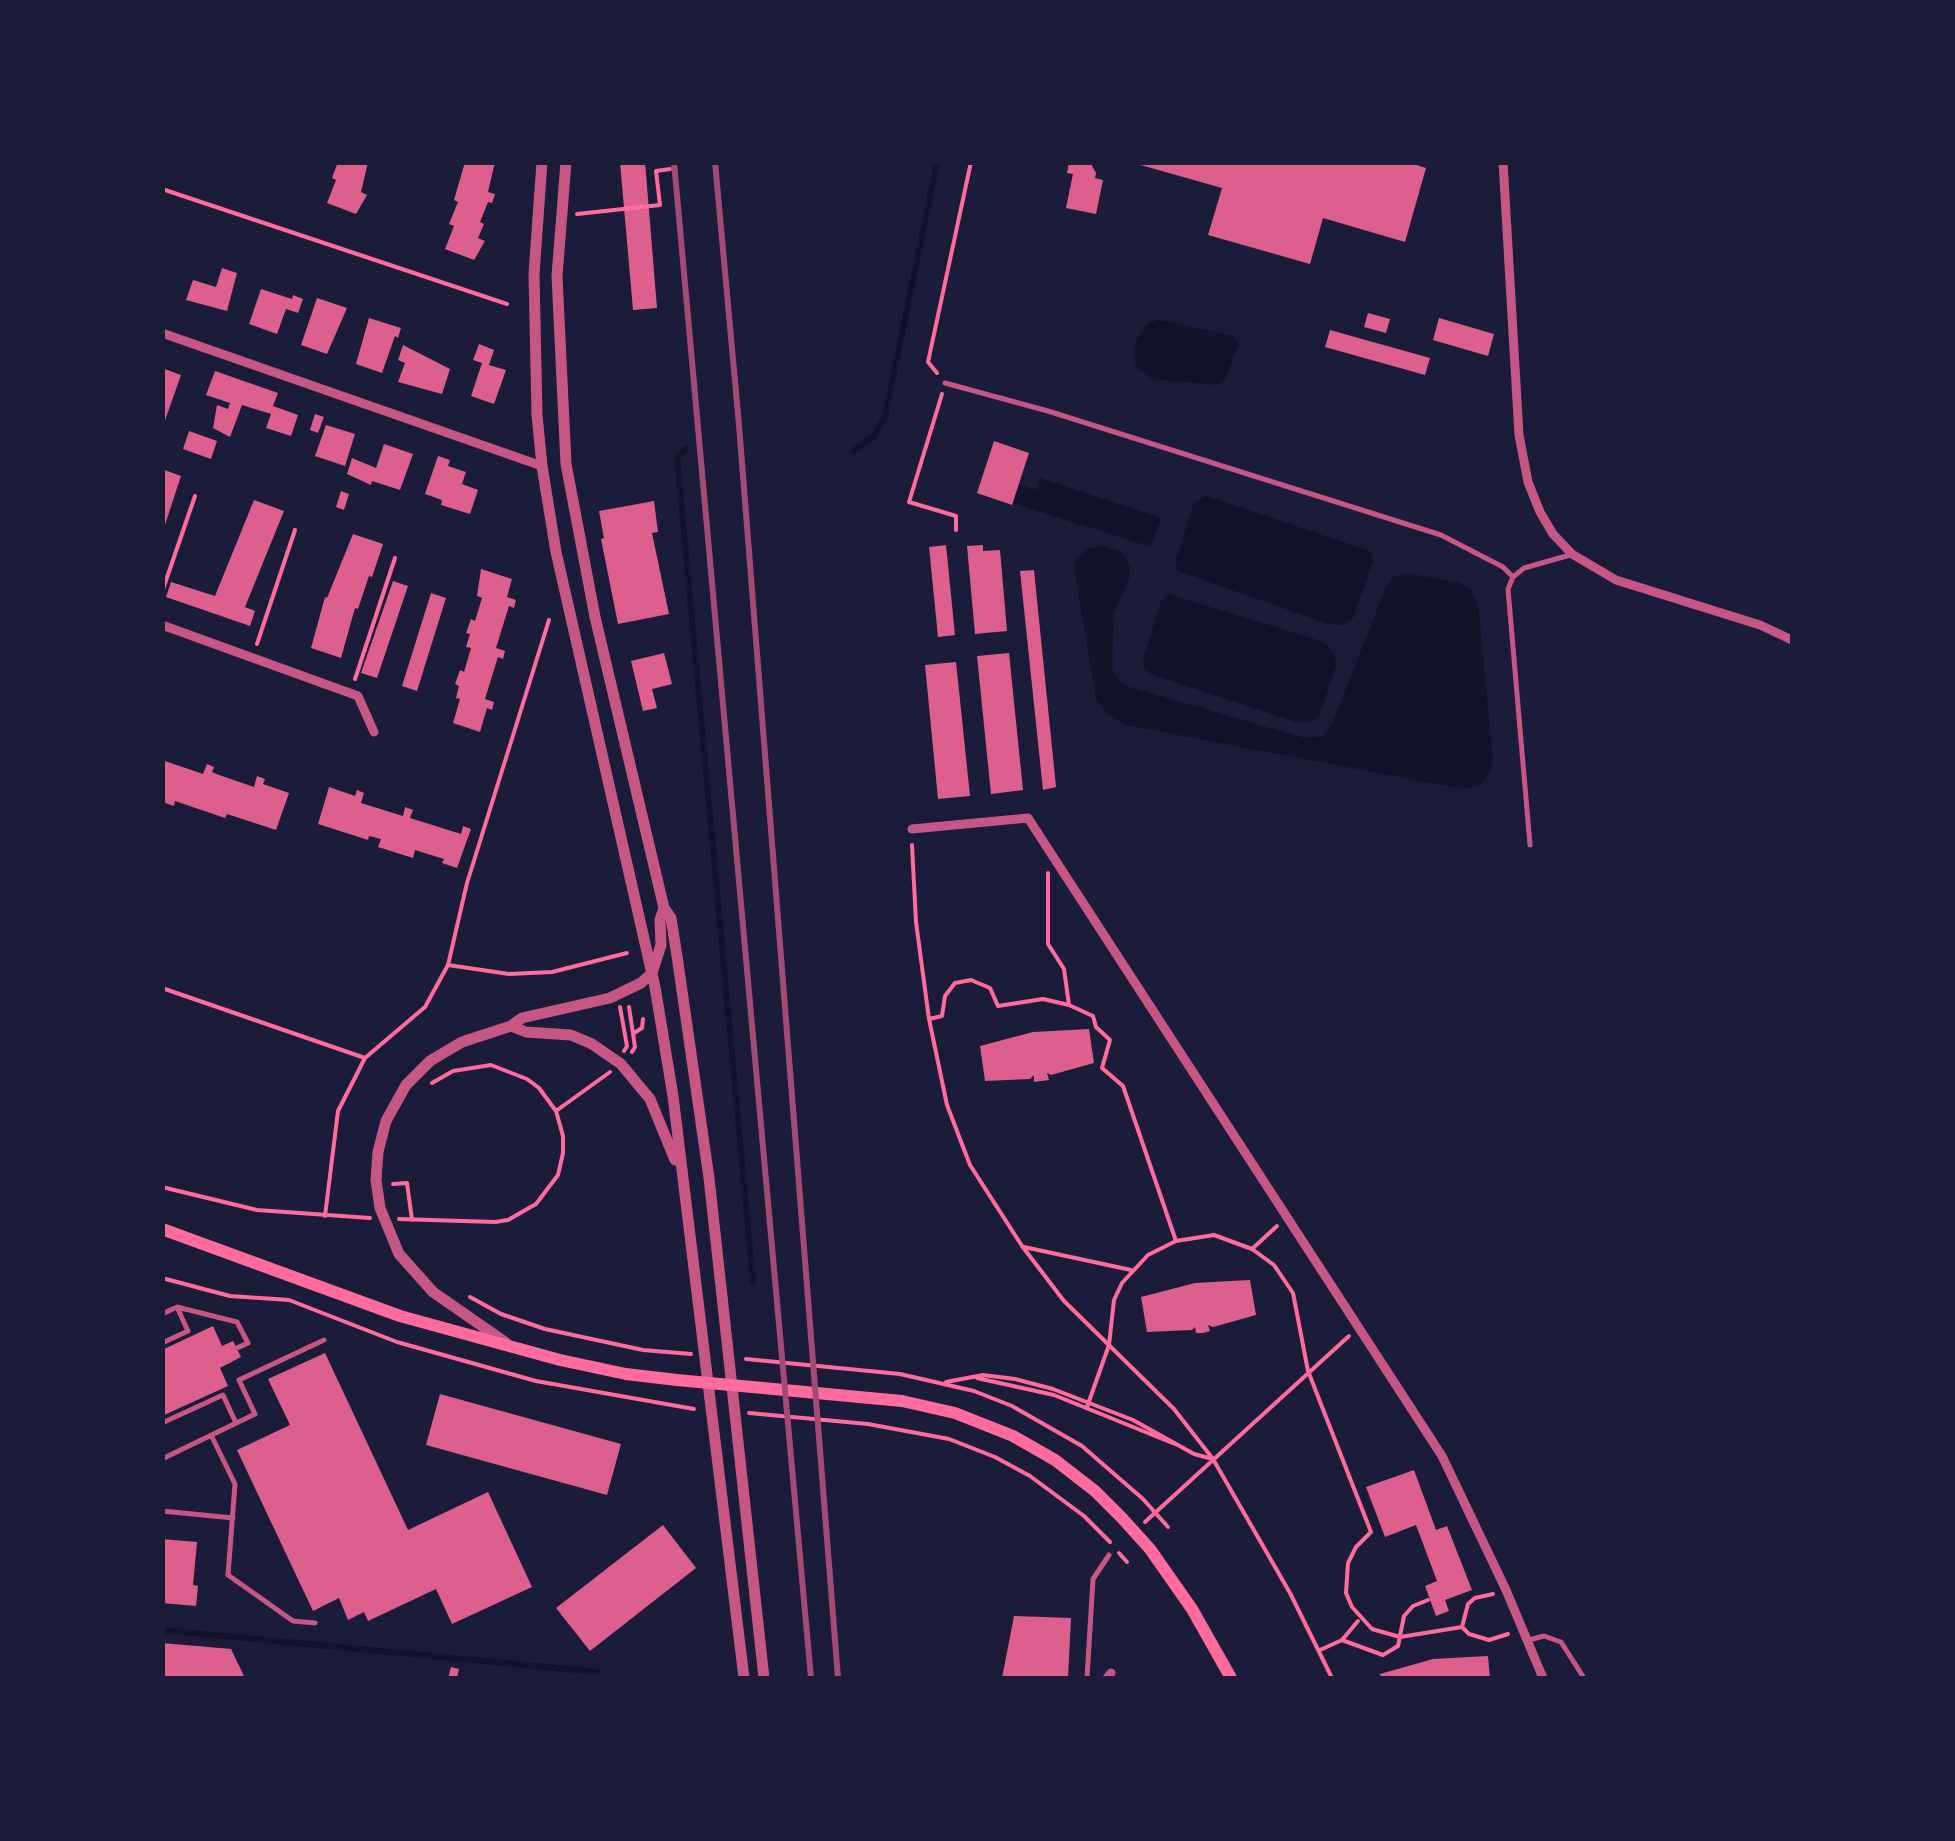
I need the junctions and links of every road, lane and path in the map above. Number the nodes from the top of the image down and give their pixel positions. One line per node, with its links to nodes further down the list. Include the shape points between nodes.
1 (542, 162): 12 (street, via 534,274)
2 (566, 162): 7 (street)
3 (665, 162): 7 (path, via 668,169 656,171 660,205)
4 (971, 162): 10 (path, via 928,362)
5 (1502, 162): 16 (street, via 1522,451 1540,512)
6 (162, 190): 8 (path)
7 (562, 216): 11 (street, via 558,350)
8 (507, 304)
9 (162, 332): 12 (street)
10 (945, 383): 15 (path, via 909,502 956,516); 18 (lane, via 1441,535)
11 (566, 464): 12 (street); 24 (street)
12 (542, 466): 25 (street)
13 (196, 496): 19 (path)
14 (294, 530): 23 (path)
15 (956, 530)
16 (1572, 554): 18 (lane); 22 (street, via 1616,580)
17 (395, 558): 26 (path)
18 (1512, 577): 29 (lane)
19 (162, 592)
20 (549, 620): 33 (path, via 467,883)
21 (162, 625): 23 (street)
22 (1792, 640)
23 (252, 656): 26 (street)
24 (606, 661): 25 (street); 31 (street)
25 (584, 666): 34 (street)
26 (350, 693): 27 (street, via 364,704)
27 (374, 732)
28 (912, 830): 30 (street, via 1028,818); 40 (path)
29 (1530, 845)
30 (1048, 849): 36 (path, via 1048,944 1064,968); 52 (street)
31 (664, 908): 34 (street); 82 (street, via 671,918 704,1141)
32 (627, 954): 33 (path, via 552,972)
33 (448, 966): 43 (path, via 424,1007)
34 (652, 973): 41 (street, via 610,998); 47 (street)
35 (162, 988): 43 (path)
36 (1069, 1004): 40 (path, via 1043,999 998,1006 990,988 971,980 956,983 945,996 942,1016); 56 (path, via 1093,1016 1110,1040 1102,1068 1123,1086)
37 (629, 1007): 42 (path)
38 (621, 1011): 42 (path, via 626,1056 636,1046)
39 (644, 1018): 42 (path)
40 (929, 1019): 57 (path, via 947,1105 970,1165)
41 (511, 1026): 47 (street, via 570,1035 621,1064 650,1098); 50 (street, via 462,1042 406,1085 378,1152)
42 (634, 1033)
43 (365, 1058): 51 (path, via 338,1111)
44 (610, 1072): 46 (path)
45 (421, 1093): 46 (path, via 452,1070 491,1066 527,1078)
46 (556, 1110): 53 (path, via 563,1153 558,1175 536,1204 495,1222)
47 (682, 1180): 83 (street)
48 (162, 1187): 51 (path, via 257,1210)
49 (396, 1197): 53 (path, via 393,1184 407,1183)
50 (379, 1213): 51 (path); 54 (street)
51 (326, 1216)
52 (1288, 1217): 58 (path); 64 (street)
53 (412, 1220): 54 (path)
54 (391, 1224): 68 (street, via 399,1254 433,1292)
55 (162, 1228): 68 (main road, via 400,1316)
56 (1176, 1240): 58 (path, via 1214,1235); 59 (path)
57 (1022, 1246): 59 (path); 67 (path)
58 (1252, 1248): 72 (path, via 1274,1265 1292,1293)
59 (1132, 1270): 67 (path, via 1114,1300)
60 (162, 1278): 75 (path, via 218,1294 289,1300 398,1342 536,1382)
61 (466, 1296): 70 (path, via 546,1329)
62 (177, 1307): 63 (lane); 66 (lane, via 188,1331); 69 (lane, via 237,1322 248,1343)
63 (162, 1314)
64 (1360, 1326): 72 (path); 91 (street, via 1442,1456)
65 (324, 1340): 78 (lane, via 239,1380 255,1414)
66 (162, 1343)
67 (1109, 1345): 74 (path); 81 (path)
68 (513, 1347): 104 (main road, via 626,1374 902,1401 1012,1436 1095,1490 1122,1518 1192,1610)
69 (237, 1348)
70 (694, 1354)
71 (732, 1358): 73 (path)
72 (1308, 1371): 81 (path); 93 (path, via 1370,1532 1345,1579)
73 (942, 1382): 74 (path, via 976,1378); 86 (path, via 1012,1406 1082,1446)
74 (1088, 1404): 81 (path)
75 (698, 1409)
76 (736, 1412): 88 (path, via 949,1439 995,1456 1060,1497)
77 (162, 1423): 78 (lane, via 222,1394)
78 (236, 1424): 79 (lane)
79 (211, 1435): 80 (lane); 85 (lane, via 235,1484)
80 (162, 1458)
81 (1213, 1459): 87 (path); 100 (path)
82 (745, 1502): 83 (street); 102 (street)
83 (722, 1504): 101 (street)
84 (162, 1510): 85 (lane)
85 (233, 1518): 94 (lane, via 228,1575 293,1621)
86 (1168, 1528)
87 (1136, 1531)
88 (1103, 1535)
89 (1122, 1543): 90 (path)
90 (1110, 1555): 103 (lane, via 1093,1578)
91 (1506, 1590): 95 (path, via 1475,1598); 96 (street)
92 (1428, 1600): 97 (path, via 1404,1616)
93 (1360, 1619): 97 (path, via 1372,1630); 98 (path)
94 (315, 1623)
95 (1462, 1627): 96 (path, via 1489,1640); 97 (path)
96 (1522, 1629): 99 (street)
97 (1400, 1637): 98 (path, via 1383,1655)
98 (1342, 1640): 100 (path)
99 (1526, 1640): 106 (street); 107 (lane, via 1544,1636 1561,1642)
100 (1319, 1650): 105 (path)
101 (744, 1678)
102 (764, 1678)
103 (1087, 1678)
104 (1232, 1678)
105 (1332, 1678)
106 (1543, 1678)
107 (1584, 1678)

